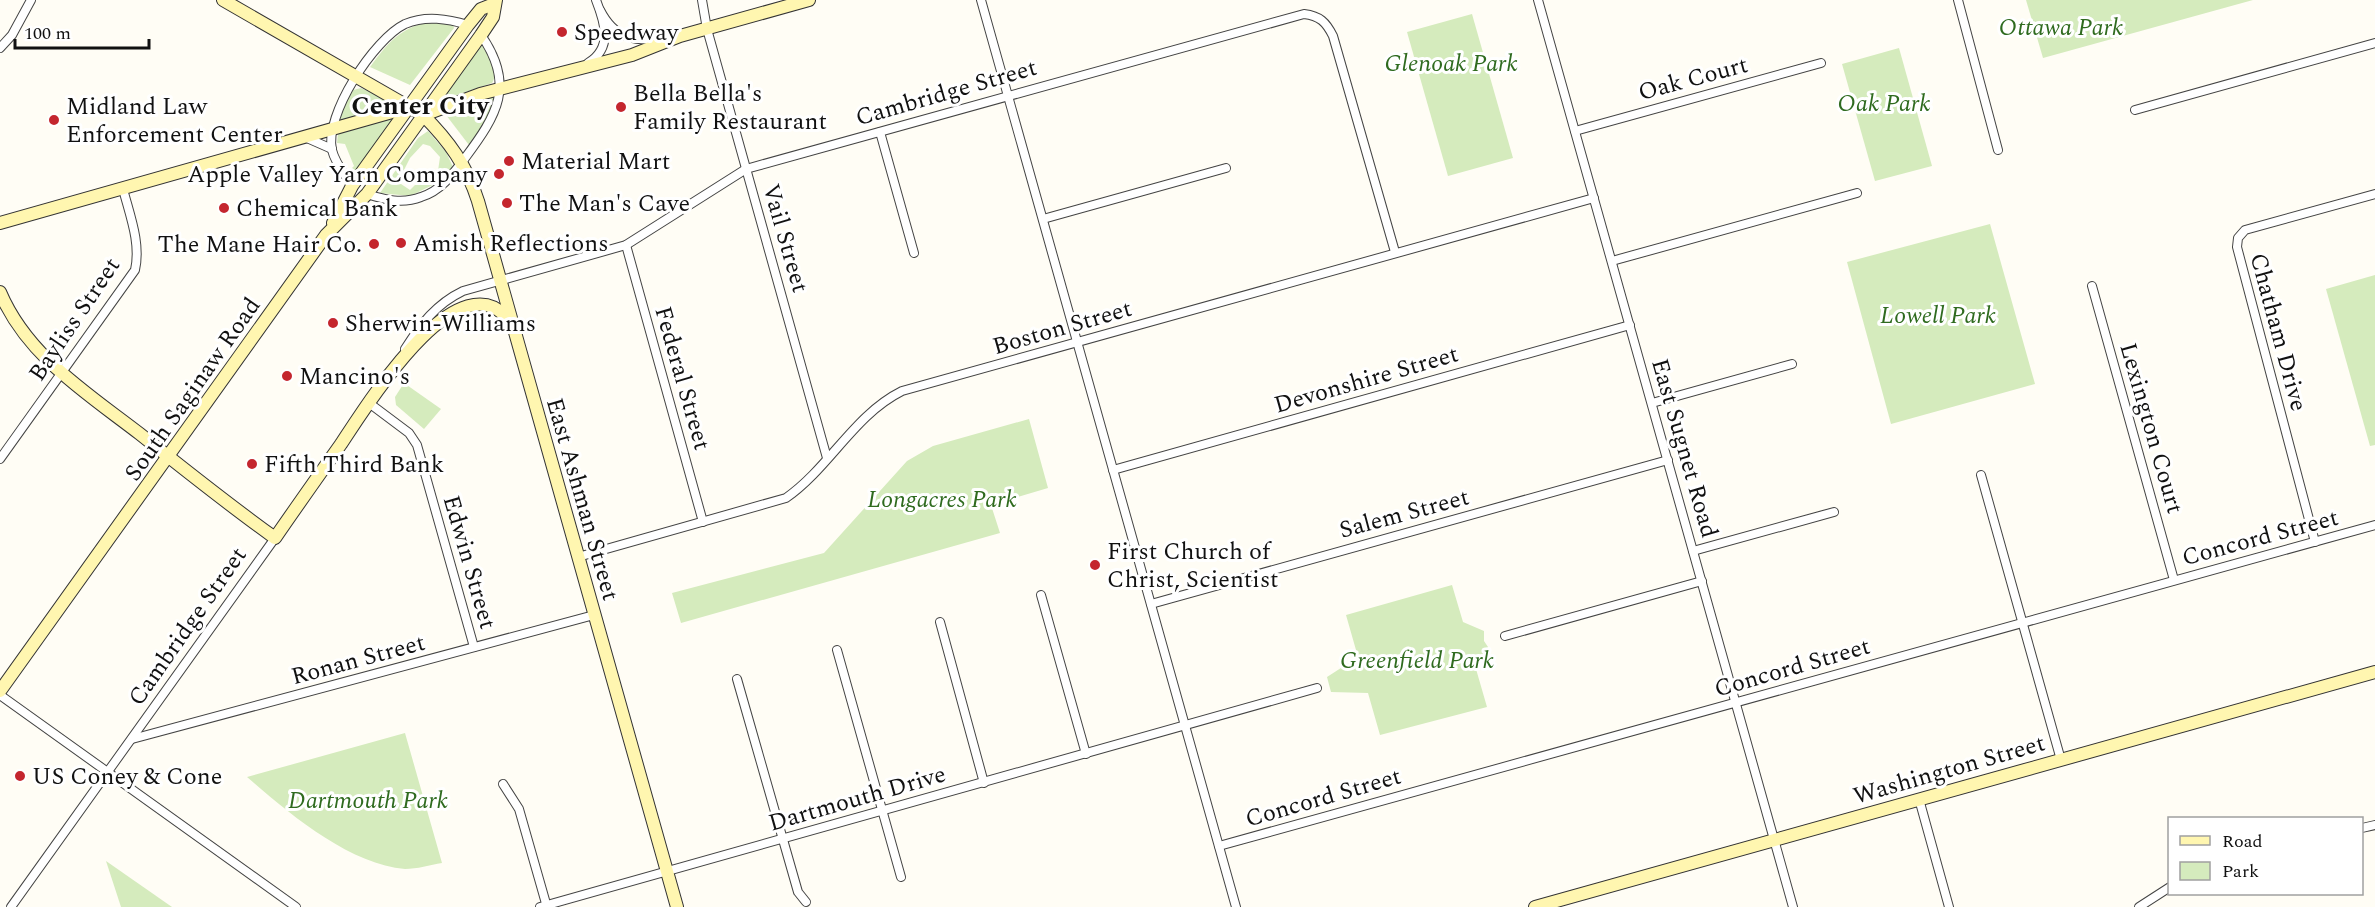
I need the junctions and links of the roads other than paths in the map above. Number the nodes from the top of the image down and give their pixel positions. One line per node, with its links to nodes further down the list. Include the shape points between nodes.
1 (32, 0): 16 (street)
2 (224, 0): 19 (street, East Ashman Street)
3 (596, 0): 10 (street)
4 (702, 0): 12 (street, Vail Street)
5 (809, 0): 12 (street)
6 (981, 0): 21 (street)
7 (1538, 0): 26 (street, East Sugnet Road)
8 (1958, 0): 30 (street)
9 (495, 2): 11 (street, via 481,9); 13 (street, South Saginaw Road, via 493,17)
10 (600, 10): 14 (street, via 611,28 624,37 646,40); 18 (street, via 605,46 600,55)
11 (468, 25): 19 (street, via 435,18 405,25 377,48); 22 (street)
12 (707, 29): 14 (street); 33 (street, Vail Street)
13 (481, 35): 20 (street, via 496,59); 24 (street, South Saginaw Road)
14 (680, 36): 18 (street, via 632,55)
15 (2375, 43): 23 (street)
16 (2, 44)
17 (1821, 63): 26 (street, Oak Court)
18 (584, 65): 20 (street)
19 (358, 76): 22 (street, East Ashman Street); 25 (street)
20 (501, 88): 24 (street); 31 (street, via 495,114)
21 (1008, 96): 27 (street, Cambridge Street); 40 (street); 44 (street, Cambridge Street, via 1304,14 1315,16 1326,23 1333,36)
22 (410, 107): 24 (street, East Ashman Street); 25 (street); 34 (street)
23 (2134, 110)
24 (423, 116): 31 (street, East Ashman Street, via 449,142); 38 (street, South Saginaw Road)
25 (331, 129): 28 (street); 29 (street)
26 (1575, 131): 39 (street, East Sugnet Road)
27 (880, 132): 33 (street, Cambridge Street); 45 (street)
28 (307, 138): 29 (street); 35 (street)
29 (332, 149): 34 (street)
30 (1998, 150)
31 (462, 162): 38 (street, via 445,182 422,197 397,201); 47 (street, East Ashman Street, via 478,201)
32 (1226, 168): 40 (street)
33 (746, 170): 43 (street, Cambridge Street); 59 (street, Vail Street)
34 (352, 186): 42 (street)
35 (123, 189): 41 (street); 55 (street, Bayliss Street, via 137,242 135,270)
36 (1857, 193): 46 (street)
37 (2375, 194): 68 (street, Chatham Drive, via 2245,230 2238,238 2237,247)
38 (367, 195): 42 (street, South Saginaw Road)
39 (1594, 198): 44 (street, Boston Street); 46 (street, East Sugnet Road)
40 (1043, 219): 52 (street)
41 (0, 223)
42 (326, 235): 58 (street, South Saginaw Road)
43 (626, 245): 47 (street, Cambridge Street); 65 (street, Federal Street)
44 (1395, 252): 52 (street, Boston Street)
45 (914, 253)
46 (1611, 261): 51 (street, East Sugnet Road)
47 (500, 280): 50 (street, East Ashman Street); 54 (street, Cambridge Street, via 463,291 441,304 419,326)
48 (2092, 286): 71 (street, Lexington Court)
49 (0, 292): 55 (street, via 17,325)
50 (512, 324): 54 (street, Cambridge Street, via 494,306 473,305 435,327); 70 (street, East Ashman Street)
51 (1630, 325): 57 (street, East Sugnet Road); 62 (street, Devonshire Street)
52 (1077, 343): 59 (street, Boston Street, via 902,391 874,408); 62 (street)
53 (1792, 364): 57 (street)
54 (394, 367): 56 (street, Cambridge Street)
55 (62, 373): 58 (street); 60 (street, Bayliss Street)
56 (369, 403): 67 (street, Cambridge Street); 79 (street, Edwin Street, via 409,433 417,445)
57 (1652, 404): 61 (street, East Sugnet Road)
58 (169, 458): 67 (street); 84 (street, South Saginaw Road)
59 (827, 458): 65 (street, Boston Street, via 802,487 786,498)
60 (0, 459)
61 (1668, 460): 69 (street, East Sugnet Road); 74 (street, Salem Street)
62 (1113, 470): 74 (street)
63 (1981, 476): 77 (street)
64 (1834, 512): 69 (street)
65 (703, 522): 70 (street, Boston Street)
66 (2375, 525): 68 (street, Concord Street)
67 (275, 538): 87 (street, Cambridge Street)
68 (2315, 542): 71 (street, Concord Street)
69 (1694, 551): 72 (street, East Sugnet Road)
70 (578, 557): 75 (street, East Ashman Street)
71 (2174, 580): 77 (street, Concord Street)
72 (1702, 581): 78 (street); 85 (street, East Sugnet Road)
73 (1041, 595): 88 (street)
74 (1150, 604): 86 (street)
75 (594, 615): 79 (street, Ronan Street); 98 (street, East Ashman Street)
76 (940, 622): 91 (street)
77 (2023, 623): 85 (street, Concord Street); 89 (street)
78 (1505, 636)
79 (474, 647): 87 (street, Ronan Street)
80 (837, 650): 94 (street)
81 (2375, 672): 89 (street, Washington Street)
82 (737, 679): 95 (street)
83 (1317, 688): 86 (street, Dartmouth Drive)
84 (0, 693): 90 (street)
85 (1736, 702): 96 (street, East Sugnet Road); 97 (street, Concord Street)
86 (1185, 727): 88 (street, Dartmouth Drive); 97 (street)
87 (132, 740): 90 (street, Cambridge Street)
88 (1086, 754): 91 (street, Dartmouth Drive)
89 (2061, 760): 93 (street, Washington Street)
90 (109, 772): 101 (street); 104 (street, Cambridge Street)
91 (984, 783): 94 (street, Dartmouth Drive)
92 (503, 784): 103 (street, via 519,809)
93 (1919, 799): 96 (street, Washington Street); 111 (street)
94 (883, 811): 95 (street, Dartmouth Drive); 99 (street)
95 (782, 838): 98 (street, Dartmouth Drive); 102 (street, via 798,892)
96 (1775, 840): 109 (street, Washington Street); 110 (street, East Sugnet Road)
97 (1219, 846): 108 (street)
98 (667, 872): 103 (street, Dartmouth Drive); 107 (street, East Ashman Street)
99 (901, 877)
100 (2168, 888): 112 (street)
101 (283, 898): 105 (street); 106 (street)
102 (806, 902)
103 (545, 906)
104 (11, 907)
105 (276, 907)
106 (296, 907)
107 (677, 907)
108 (1236, 907)
109 (1535, 907)
110 (1793, 907)
111 (1948, 907)
112 (2139, 907)

